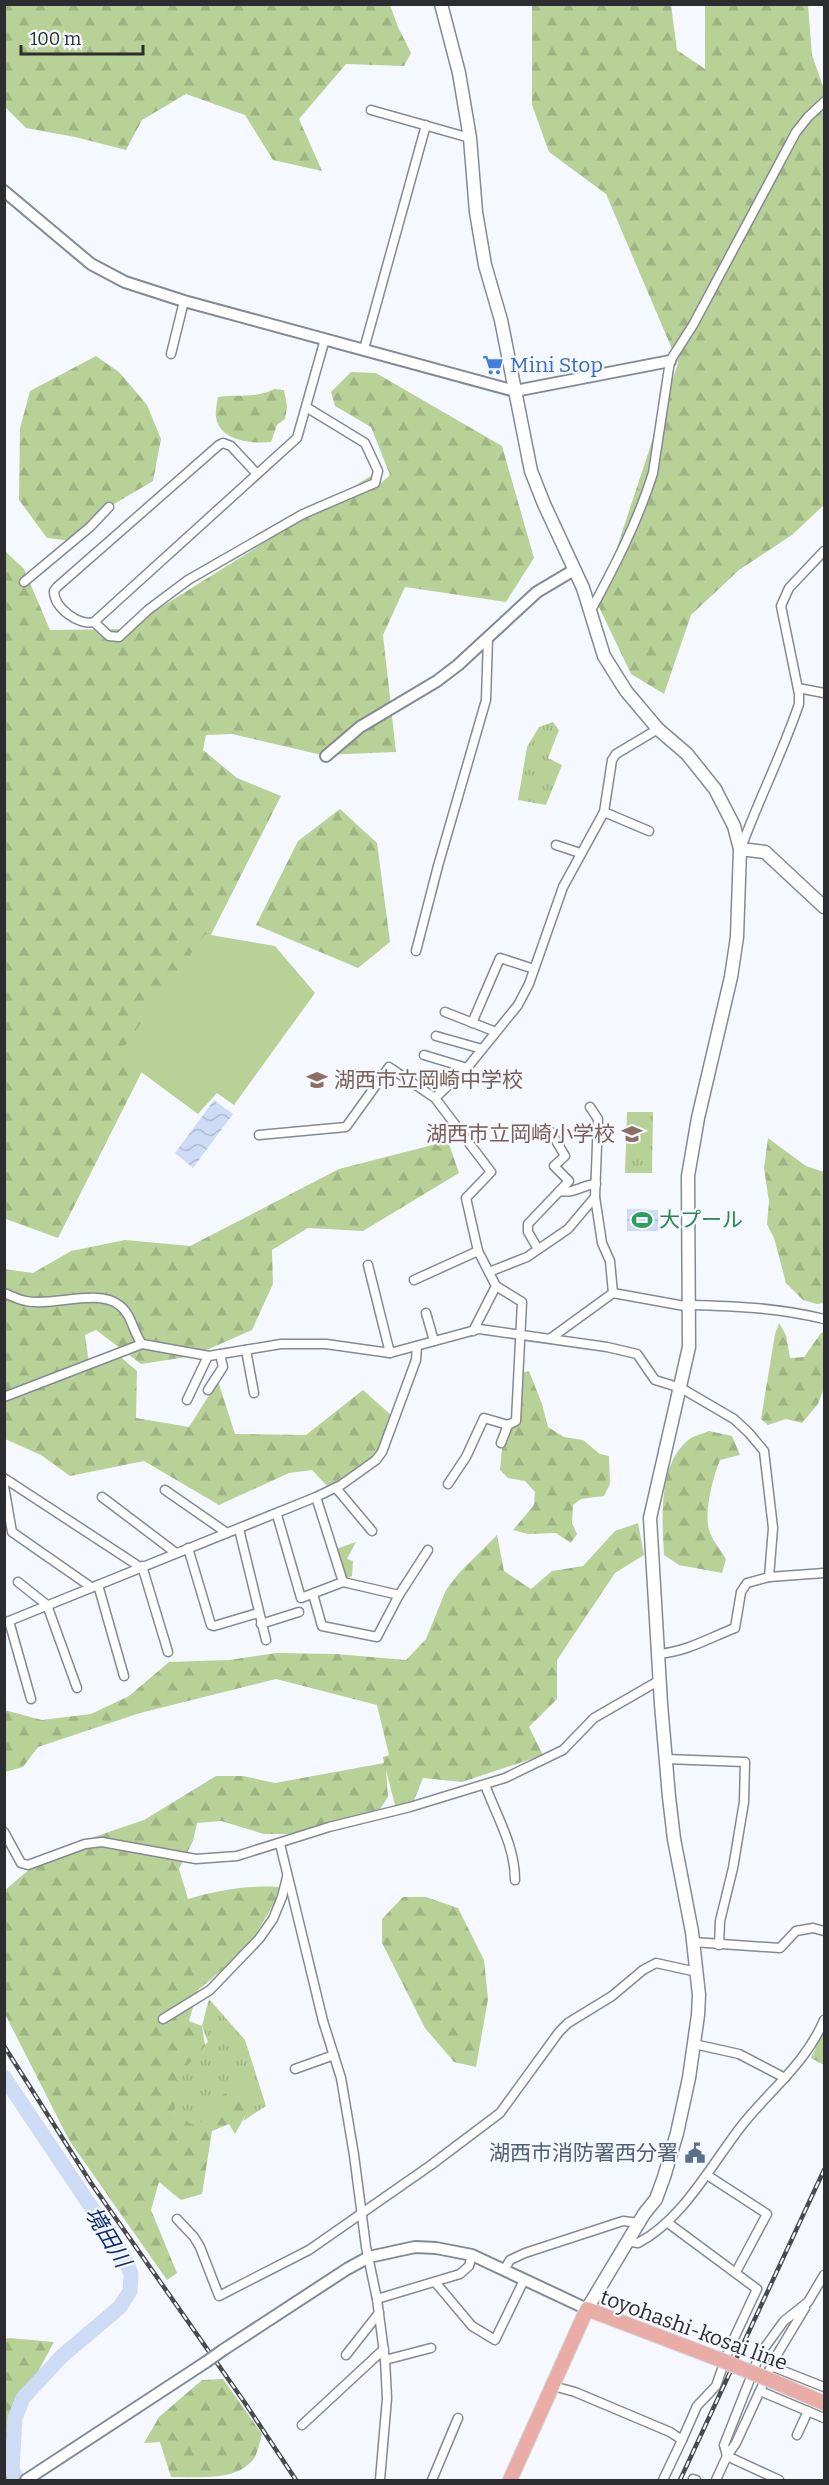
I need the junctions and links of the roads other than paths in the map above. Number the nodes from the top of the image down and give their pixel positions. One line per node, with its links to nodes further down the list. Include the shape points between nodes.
1 (441, 4): 5 (main road)
2 (825, 102): 11 (street, via 796,132)
3 (371, 110): 4 (street)
4 (426, 125): 5 (street); 9 (street)
5 (470, 138): 12 (main road, via 483,255)
6 (4, 191): 7 (street, via 97,267 125,282)
7 (184, 301): 8 (street); 10 (street)
8 (326, 339): 9 (street); 13 (street)
9 (364, 349): 12 (street)
10 (171, 354)
11 (670, 361): 12 (street); 19 (street, via 648,489)
12 (515, 391): 17 (main road, via 531,471)
13 (306, 407): 14 (street, via 297,438); 20 (street, via 365,442 378,471 375,483 303,514 188,580 120,637 109,636)
14 (257, 474): 20 (street); 20 (street, via 231,446 219,445 57,587 57,601 76,620)
15 (109, 507): 18 (street)
16 (825, 551): 22 (street, via 789,588 781,606)
17 (574, 570): 19 (main road); 21 (street, via 537,592)
18 (24, 582)
19 (591, 610): 24 (main road, via 604,656 626,691)
20 (94, 622)
21 (488, 638): 25 (street, via 437,681 360,727); 32 (street, via 486,700)
22 (798, 688): 23 (street); 29 (street, via 799,704 788,738)
23 (825, 693)
24 (658, 729): 26 (street, via 612,760); 29 (main road, via 687,754 715,789 734,826)
25 (326, 756)
26 (604, 812): 27 (street); 30 (street)
27 (649, 831)
28 (556, 845): 30 (street)
29 (740, 849): 31 (main road, via 765,852); 58 (main road, via 737,937 731,977 688,1176)
30 (580, 854): 33 (street, via 563,887)
31 (825, 907)
32 (416, 951)
33 (534, 969): 35 (street, via 500,958); 36 (street, via 520,1001)
34 (445, 1012): 35 (street)
35 (472, 1023): 36 (street)
36 (496, 1032): 38 (street)
37 (435, 1036): 38 (street)
38 (482, 1049): 40 (street)
39 (424, 1055): 40 (street)
40 (466, 1068): 41 (street)
41 (435, 1098): 44 (street, via 389,1066 346,1127); 51 (street, via 491,1172 466,1197)
42 (591, 1107): 46 (street, via 598,1119)
43 (551, 1132): 45 (street, via 565,1156 554,1166)
44 (259, 1135)
45 (569, 1181): 47 (street); 48 (street)
46 (596, 1184): 48 (street); 49 (street)
47 (560, 1191): 48 (street); 50 (street, via 528,1224)
48 (576, 1191)
49 (595, 1197): 50 (street, via 568,1228); 57 (street)
50 (538, 1250): 53 (street)
51 (478, 1251): 53 (street); 54 (street)
52 (368, 1265): 68 (street)
53 (489, 1272): 55 (street)
54 (414, 1280)
55 (496, 1286): 61 (street); 62 (street, via 522,1302)
56 (4, 1293): 65 (street, via 27,1302 105,1299 119,1304)
57 (613, 1293): 58 (street); 63 (street)
58 (690, 1306): 60 (street, via 739,1306); 71 (main road, via 689,1347)
59 (426, 1313): 64 (street)
60 (825, 1319)
61 (473, 1331): 62 (street); 64 (street)
62 (521, 1335): 63 (street); 76 (street, via 516,1421)
63 (551, 1338): 71 (street, via 637,1354 655,1380)
64 (434, 1341): 66 (street)
65 (142, 1344): 70 (street); 74 (street)
66 (417, 1346): 68 (street); 81 (street, via 416,1360 382,1452)
67 (246, 1350): 68 (street, via 281,1344 326,1344); 69 (street); 73 (street)
68 (390, 1353)
69 (219, 1354): 70 (street); 72 (street, via 223,1367)
70 (208, 1356): 75 (street)
71 (681, 1388): 94 (street, via 734,1419 764,1451 772,1528); 106 (main road, via 650,1518)
72 (208, 1390)
73 (254, 1393)
74 (4, 1397)
75 (187, 1401)
76 (508, 1425): 77 (street); 79 (street, via 484,1418)
77 (501, 1443)
78 (4, 1478): 92 (street)
79 (448, 1484)
80 (4, 1486): 97 (street, via 12,1532)
81 (336, 1488): 84 (street); 87 (street)
82 (165, 1490): 88 (street)
83 (102, 1497): 91 (street)
84 (316, 1497): 85 (street); 96 (street)
85 (277, 1515): 86 (street); 98 (street, via 301,1598)
86 (239, 1529): 88 (street); 102 (street)
87 (372, 1531)
88 (227, 1533): 89 (street)
89 (188, 1548): 91 (street); 102 (street, via 212,1625)
90 (428, 1550): 99 (street)
91 (176, 1553): 92 (street)
92 (141, 1567): 97 (street); 105 (street)
93 (825, 1573): 94 (street)
94 (769, 1577): 106 (street, via 747,1583 741,1592 735,1628 696,1646)
95 (18, 1582): 100 (street)
96 (344, 1582): 98 (street); 99 (street)
97 (95, 1586): 100 (street); 107 (street)
98 (312, 1594): 99 (street, via 322,1626 377,1637)
99 (399, 1595)
100 (47, 1605): 109 (street); 110 (street, via 9,1621)
101 (299, 1612): 103 (street)
102 (258, 1613): 103 (street)
103 (261, 1623): 104 (street)
104 (266, 1641)
105 (168, 1652)
106 (659, 1654): 108 (main road)
107 (124, 1676)
108 (660, 1680): 111 (main road); 112 (street, via 594,1719 563,1750)
109 (77, 1688)
110 (32, 1699)
111 (666, 1758): 118 (main road, via 674,1839); 119 (street, via 745,1762 744,1802 720,1921)
112 (485, 1785): 114 (street); 116 (street, via 509,1839)
113 (4, 1832): 114 (street, via 21,1863 28,1865 85,1844 102,1842 195,1859 237,1856)
114 (280, 1844): 115 (street)
115 (287, 1876): 121 (street, via 273,1918 259,1939 210,1990); 124 (street)
116 (515, 1880)
117 (825, 1931): 119 (street, via 796,1931 780,1948)
118 (693, 1942): 119 (street); 120 (main road)
119 (719, 1945)
120 (697, 1972): 123 (main road); 128 (street, via 656,1963 568,2023 501,2113)
121 (164, 2019)
122 (825, 2020): 126 (street, via 816,2040)
123 (694, 2044): 126 (street, via 739,2054); 130 (main road, via 677,2133 664,2176 656,2199)
124 (334, 2055): 125 (street); 128 (street, via 351,2131)
125 (295, 2069)
126 (785, 2078): 127 (street, via 721,2151)
127 (707, 2175): 131 (street); 136 (street, via 767,2214)
128 (363, 2213): 129 (street, via 309,2250 219,2296 200,2247); 134 (street)
129 (177, 2219)
130 (639, 2223): 132 (main road); 135 (street, via 623,2221 515,2257)
131 (668, 2223): 132 (street, via 638,2243); 136 (street)
132 (627, 2241): 142 (main road)
133 (472, 2256): 134 (street, via 415,2247); 135 (street); 139 (street, via 469,2266 460,2274)
134 (369, 2257): 140 (street); 160 (street, bridge, via 325,2282)
135 (504, 2270): 138 (street)
136 (736, 2272): 158 (street, via 757,2289 716,2386 697,2406)
137 (825, 2275): 141 (street)
138 (524, 2280): 139 (street, via 495,2340 472,2326); 142 (street)
139 (435, 2282): 140 (street)
140 (377, 2300): 143 (street)
141 (808, 2302): 148 (street); 159 (street, via 784,2321 760,2354 724,2445)
142 (587, 2309): 149 (main road, toyohashi-kosai line); 152 (main road, toyohashi-kosai line, bridge)
143 (379, 2313): 145 (street); 146 (street)
144 (431, 2348): 147 (street)
145 (384, 2349): 147 (street); 156 (street)
146 (346, 2355)
147 (385, 2360): 161 (street, via 387,2398)
148 (771, 2366): 150 (street); 151 (street)
149 (553, 2386): 158 (street); 163 (main road, toyohashi-kosai line)
150 (825, 2387)
151 (760, 2391): 153 (street); 159 (street)
152 (825, 2403)
153 (808, 2411): 155 (street); 157 (street)
154 (458, 2418): 162 (street)
155 (825, 2418)
156 (303, 2425)
157 (797, 2435)
158 (682, 2440): 164 (street)
159 (727, 2456): 165 (street); 166 (street)
160 (26, 2481)
161 (380, 2481)
162 (432, 2481)
163 (510, 2481)
164 (663, 2481)
165 (717, 2481)
166 (779, 2481)

